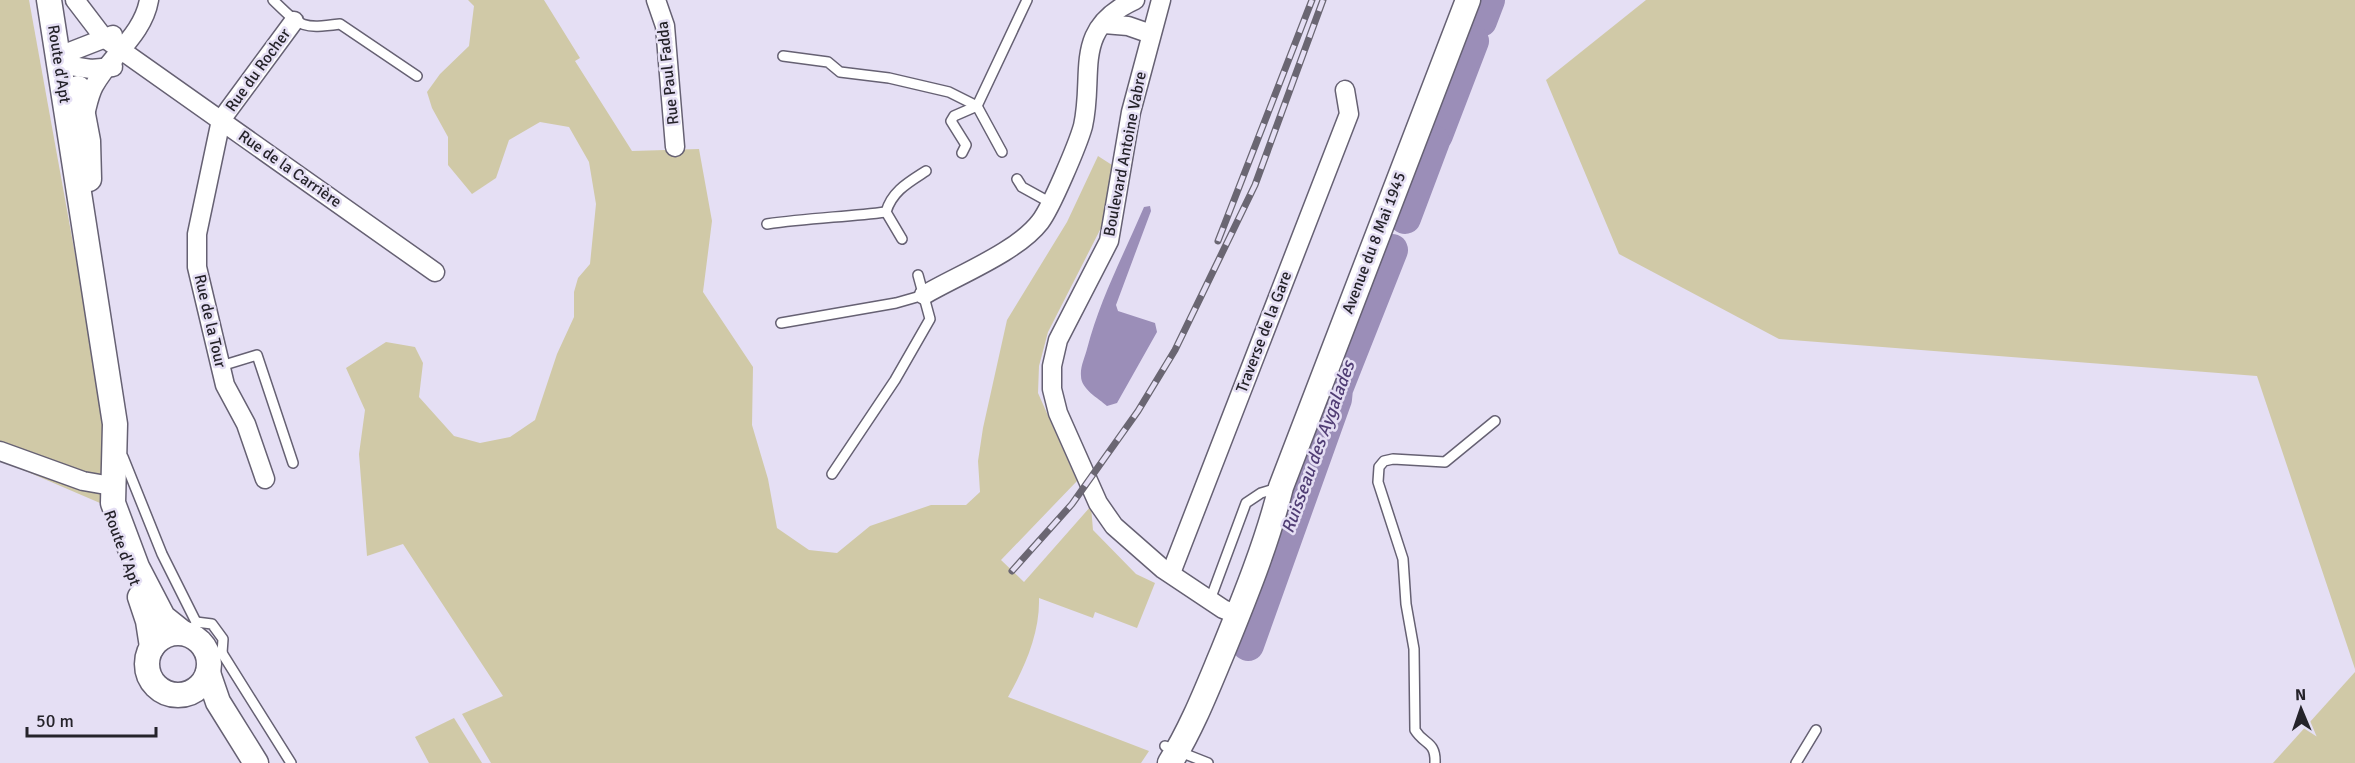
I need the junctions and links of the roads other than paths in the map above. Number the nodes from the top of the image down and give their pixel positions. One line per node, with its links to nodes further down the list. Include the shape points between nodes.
1 (49, 0): 17 (main road, Route d'Apt)
2 (64, 0): 17 (main road, Route d'Apt)
3 (75, 0): 14 (street)
4 (273, 0): 11 (lane)
5 (656, 0): 25 (street, Rue Paul Fadda, via 665,26)
6 (1027, 0): 22 (lane)
7 (1135, 0): 12 (street, via 1115,9)
8 (1161, 0): 13 (street, Boulevard Antoine Vabre)
9 (1468, 0): 47 (main road, Avenue du 8 Mai 1945)
10 (148, 6): 14 (street, via 126,30); 15 (street)
11 (294, 21): 20 (lane, via 308,28 340,24); 24 (street, Rue du Rocher)
12 (1104, 24): 13 (street, via 1128,26); 30 (street, via 1087,57 1083,126)
13 (1151, 34): 48 (street, Boulevard Antoine Vabre, via 1131,112 1109,241 1058,340 1052,389 1058,413 1098,503 1114,526)
14 (104, 38): 15 (street, Rue de la Carrière); 17 (street); 18 (street)
15 (122, 49): 18 (street); 19 (street, Rue de la Carrière)
16 (783, 56): 22 (lane, via 828,62 840,72 949,92)
17 (68, 61): 18 (street); 23 (main road, Route d'Apt); 33 (main road, Route d'Apt)
18 (107, 67): 19 (street); 23 (street, via 93,87)
19 (145, 68): 24 (street, Rue de la Carrière)
20 (417, 76)
21 (1345, 90): 48 (street, Traverse de la Gare, via 1349,114)
22 (977, 106): 26 (lane); 27 (lane, via 951,121 966,145)
23 (84, 119): 33 (main road, Route d'Apt, via 88,152)
24 (221, 120): 35 (street, Rue de la Carrière); 39 (street, Rue de la Tour, via 197,234 197,267)
25 (675, 147)
26 (1002, 152)
27 (962, 153)
28 (926, 171): 31 (lane, via 900,189 889,201)
29 (1017, 179): 30 (lane, via 1022,187)
30 (1051, 203): 37 (street, via 1028,237)
31 (886, 212): 32 (lane); 34 (lane)
32 (767, 224)
33 (87, 235): 41 (main road, Route d'Apt)
34 (902, 239)
35 (435, 272)
36 (918, 275): 37 (lane)
37 (924, 295): 38 (lane); 44 (lane, via 930,319 895,380)
38 (781, 323)
39 (220, 366): 43 (lane, via 257,355); 45 (street, Rue de la Tour, via 225,385 246,424)
40 (1495, 421): 60 (lane, via 1445,462 1393,459 1384,461 1378,474 1403,559 1414,649 1415,730 1430,744)
41 (114, 423): 46 (main road, Route d'Apt); 50 (main road, Route d'Apt, via 113,503); 51 (lane, via 162,554)
42 (0, 451): 46 (street, via 83,481)
43 (293, 463)
44 (832, 474)
45 (264, 479)
46 (106, 485): 50 (main road, Route d'Apt, via 106,504)
47 (1281, 487): 49 (main road, Avenue du 8 Mai 1945, via 1271,525); 49 (lane, via 1246,503)
48 (1171, 573): 49 (street, Boulevard Antoine Vabre)
49 (1224, 608): 55 (main road, Avenue du 8 Mai 1945, via 1201,704)
50 (156, 619): 51 (main road, Route d'Apt); 52 (main road, Route d'Apt)
51 (202, 646): 52 (main road, via 171,633); 53 (main road, via 198,688); 57 (main road, via 218,702); 58 (lane)
52 (152, 647): 53 (main road, via 147,671 153,682 162,691)
53 (182, 695): 56 (main road, via 210,712)
54 (1816, 730): 61 (lane)
55 (1167, 756): 59 (lane)
56 (242, 763)
57 (256, 763)
58 (291, 763)
59 (1208, 763)
60 (1435, 763)
61 (1796, 763)

